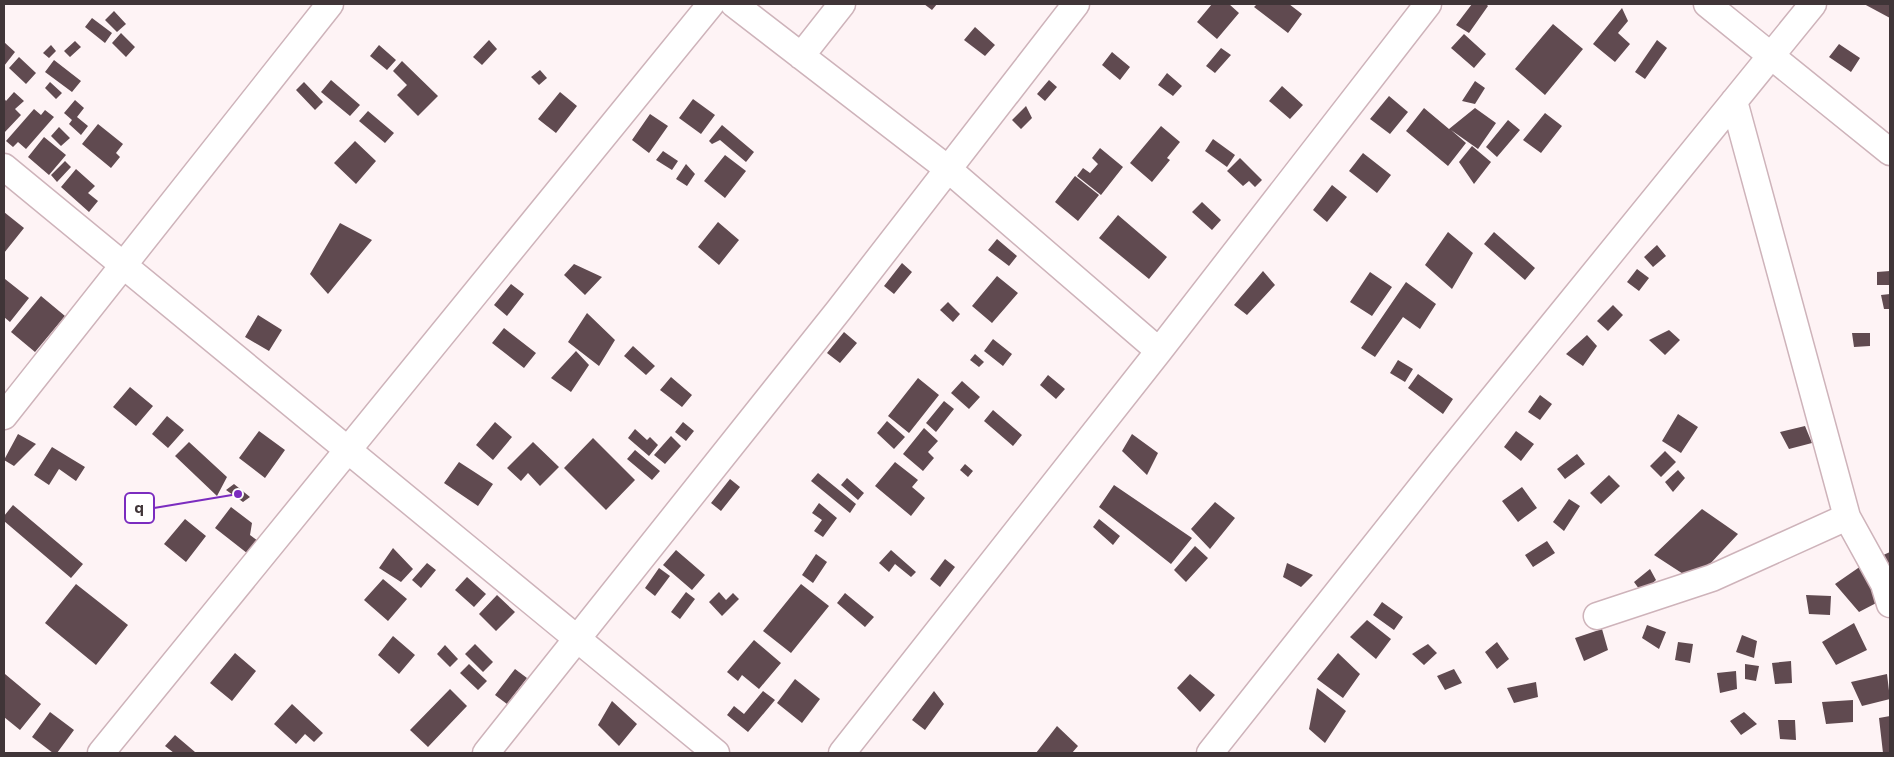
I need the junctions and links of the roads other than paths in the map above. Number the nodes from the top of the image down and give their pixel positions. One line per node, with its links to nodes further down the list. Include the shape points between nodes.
1 (330, 4): 15 (street)
2 (711, 4): 18 (street)
3 (734, 4): 9 (street)
4 (842, 4): 9 (street)
5 (1076, 4): 14 (street)
6 (1428, 4): 16 (street)
7 (1707, 4): 10 (street)
8 (1813, 4): 10 (street)
9 (800, 56): 14 (street)
10 (1771, 56): 11 (street); 12 (street)
11 (1734, 101): 19 (street); 27 (street)
12 (1890, 152)
13 (4, 167): 15 (street)
14 (948, 169): 16 (street); 22 (street)
15 (123, 265): 17 (street); 18 (street)
16 (1159, 351): 26 (street)
17 (4, 416)
18 (347, 450): 22 (street); 23 (street)
19 (1847, 517): 20 (street, via 1884,584); 21 (street, via 1712,578)
20 (1890, 604)
21 (1597, 616)
22 (577, 639): 24 (street); 25 (street)
23 (101, 753)
24 (486, 753)
25 (716, 753)
26 (842, 753)
27 (1210, 753)

